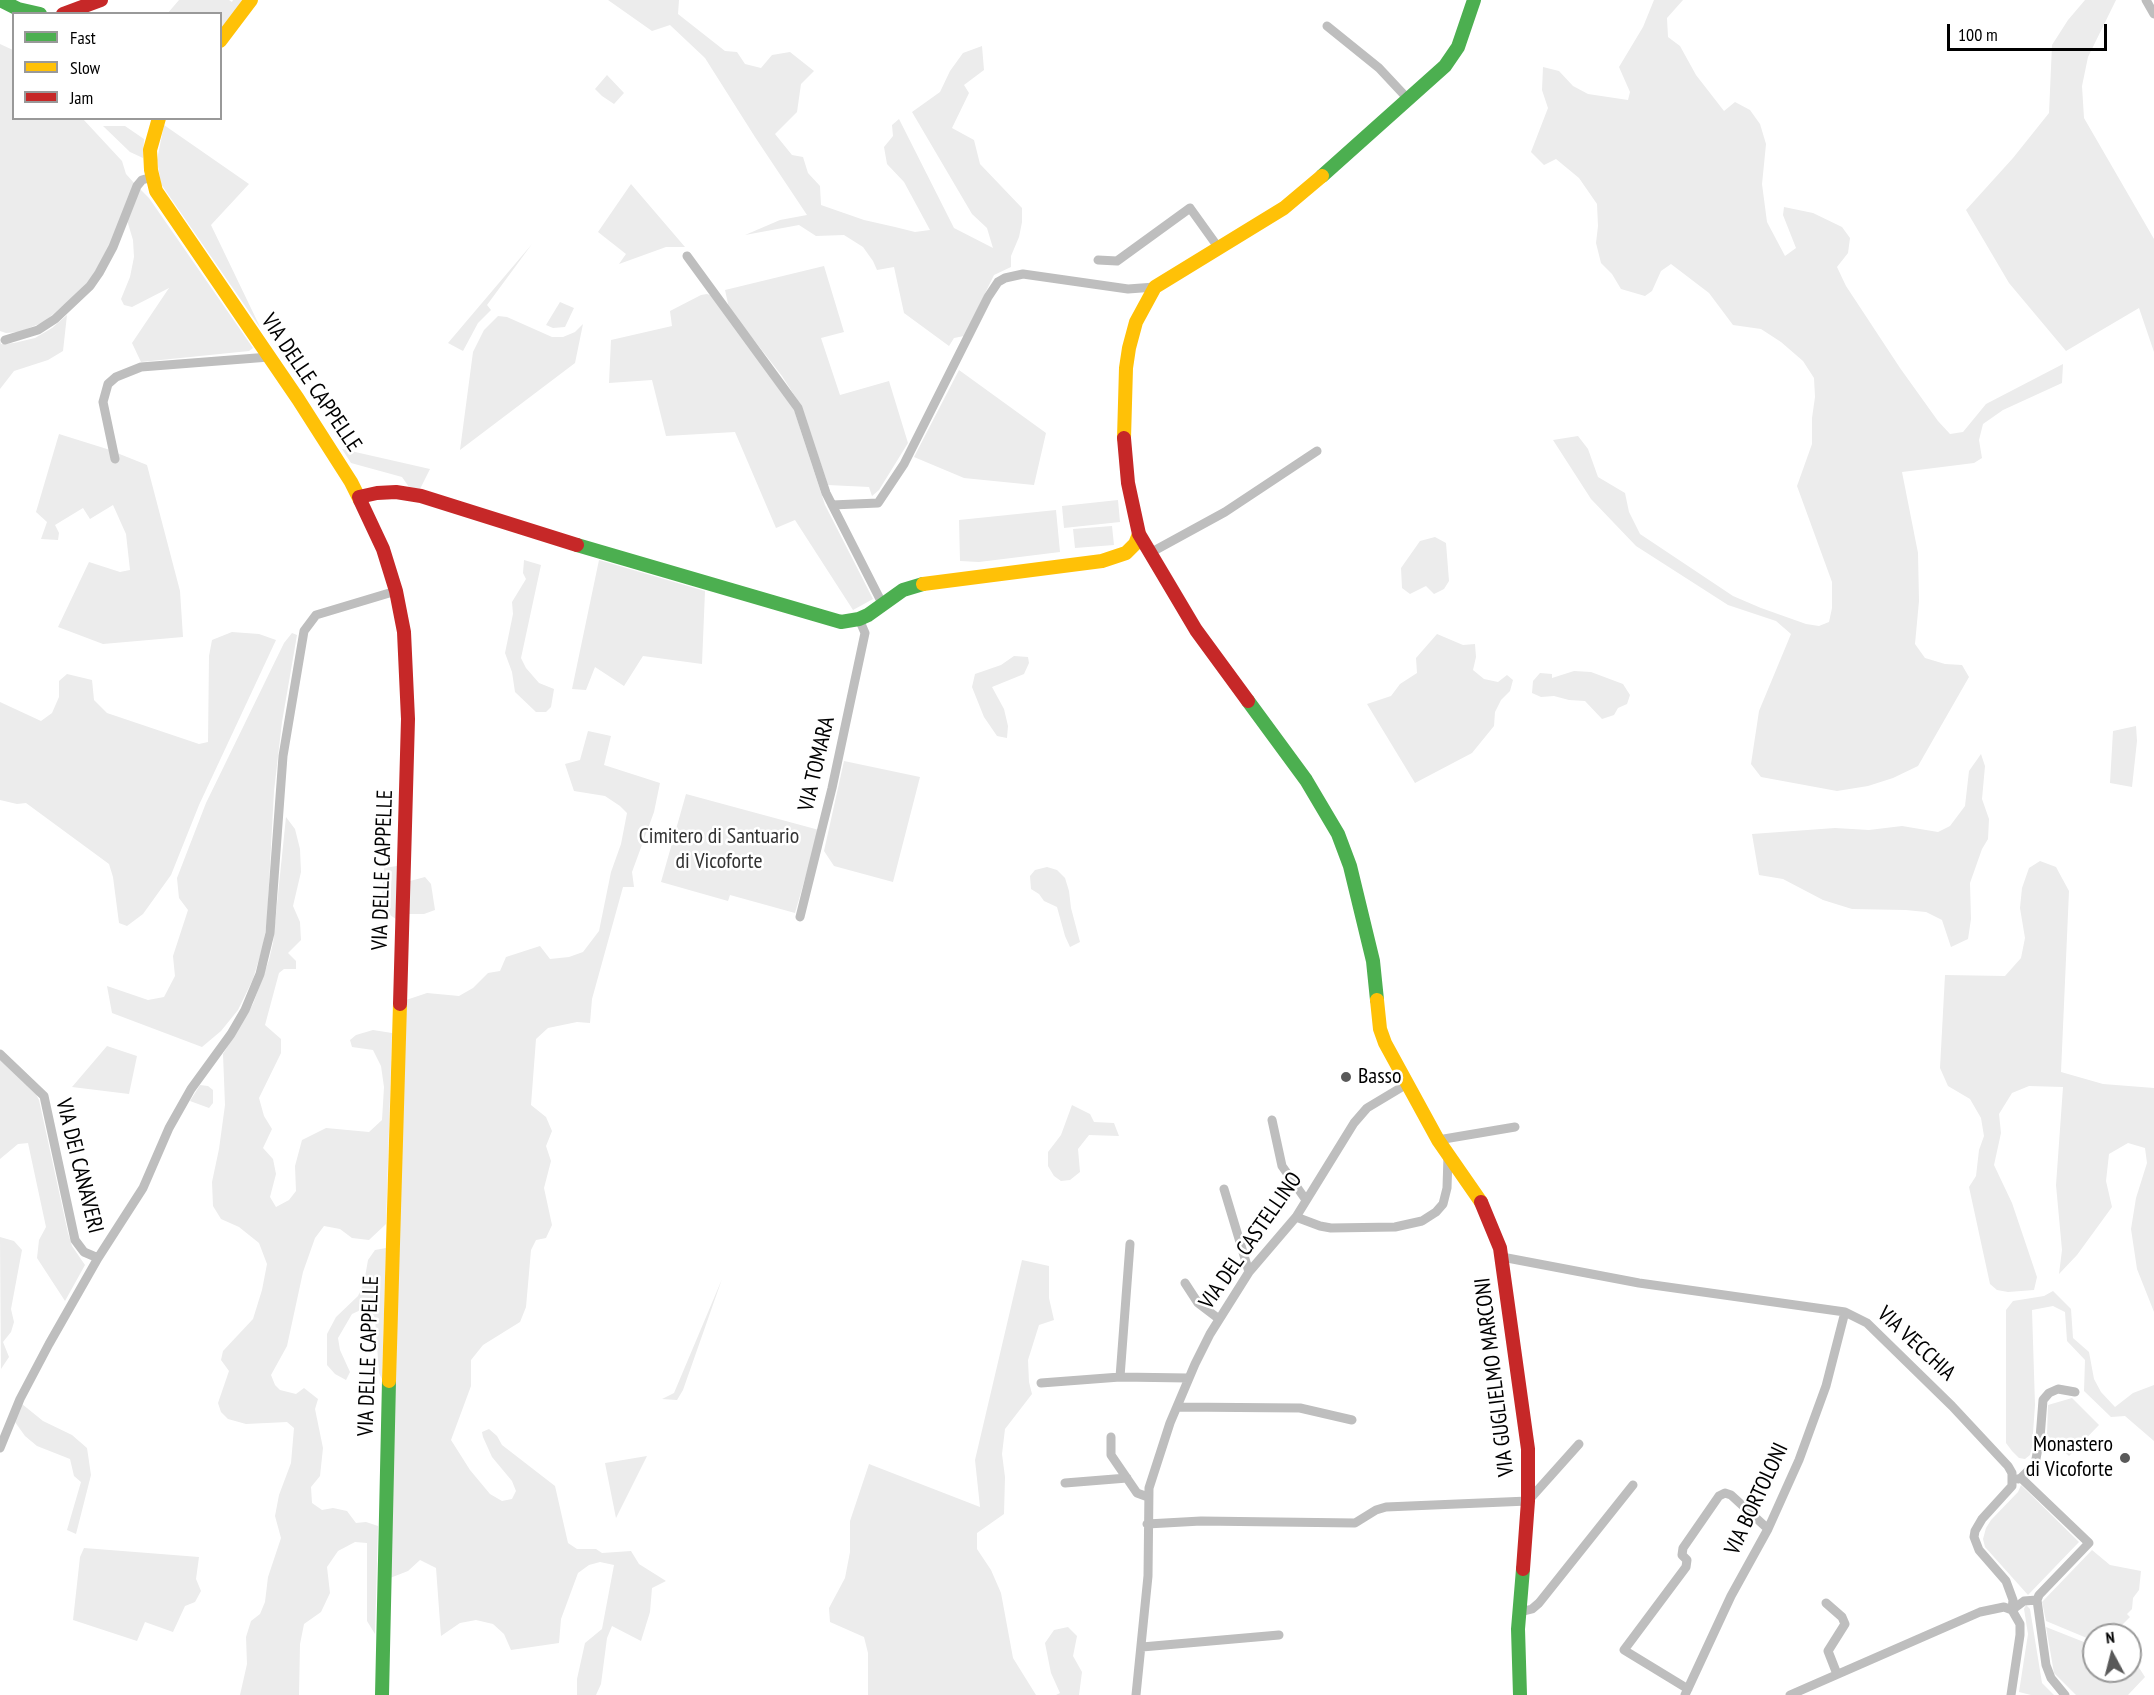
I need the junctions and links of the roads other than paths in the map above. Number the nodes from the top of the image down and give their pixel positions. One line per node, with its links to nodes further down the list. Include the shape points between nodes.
1 (0, 0): 6 (street)
2 (101, 0): 7 (street)
3 (251, 0): 10 (street)
4 (1474, 0): 11 (street, via 1452,57)
5 (2146, 0): 8 (street)
6 (31, 12)
7 (70, 12)
8 (2154, 14)
9 (1327, 26): 11 (street, via 1379,68)
10 (222, 37)
11 (1408, 99): 14 (street, via 1294,201)
12 (158, 120): 13 (street, VIA DELLE CAPPELLE, via 152,140)
13 (152, 177): 18 (street, via 137,186 113,247 90,286 38,330); 19 (street, VIA DELLE CAPPELLE, via 160,199)
14 (1218, 248): 16 (street, via 1190,208 1117,261); 17 (street)
15 (687, 256): 23 (street, via 798,408)
16 (1098, 261)
17 (1155, 287): 23 (street, via 1128,289 1023,274 1005,278 988,297 906,460 878,503); 24 (street, VIA GUGLIELMO MARCONI, via 1136,322 1126,368 1125,459)
18 (5, 340)
19 (268, 357): 21 (street, via 141,367 116,377 108,384 103,402); 22 (street, VIA DELLE CAPPELLE)
20 (1317, 451): 25 (street, via 1225,512)
21 (115, 459)
22 (359, 497): 26 (street, VIA DELLE CAPPELLE, via 383,549); 28 (street, via 377,492 421,496 824,618 842,622)
23 (832, 506): 27 (street)
24 (1139, 534): 25 (street, VIA GUGLIELMO MARCONI); 27 (street, via 1126,553 1114,558 916,585)
25 (1150, 553): 31 (street, VIA GUGLIELMO MARCONI, via 1196,630 1306,780 1338,834 1350,866 1374,968 1380,1029)
26 (396, 591): 41 (street, via 316,615 304,631 283,756 270,933 260,974 245,1010 191,1089 143,1188); 71 (street, VIA DELLE CAPPELLE, via 404,632 408,719)
27 (883, 605): 28 (street)
28 (859, 619): 29 (street, VIA TOMARA, via 864,633 832,790)
29 (800, 917)
30 (0, 1054): 41 (street, VIA DEI CANAVERI, via 44,1096 75,1240 84,1252)
31 (1405, 1082): 34 (street, VIA GUGLIELMO MARCONI); 37 (street, VIA DEL CASTELLINO, via 1361,1115)
32 (1272, 1120): 37 (street, via 1282,1166)
33 (1515, 1127): 34 (street)
34 (1438, 1140): 35 (street, VIA GUGLIELMO MARCONI)
35 (1448, 1156): 38 (street, via 1443,1204 1422,1221 1395,1227 1331,1228); 40 (street, VIA GUGLIELMO MARCONI, via 1487,1213)
36 (1224, 1189): 42 (street)
37 (1306, 1200): 38 (street, VIA DEL CASTELLINO)
38 (1296, 1217): 42 (street, VIA DEL CASTELLINO)
39 (1130, 1244): 46 (street)
40 (1502, 1257): 44 (street, VIA VECCHIA); 60 (street, VIA GUGLIELMO MARCONI, via 1526,1426)
41 (98, 1258): 54 (street, via 20,1399)
42 (1249, 1272): 45 (street, VIA DEL CASTELLINO)
43 (1185, 1283): 45 (street, via 1198,1303)
44 (1845, 1312): 56 (street, VIA VECCHIA, via 1872,1327 2002,1457); 62 (street, VIA BORTOLONI, via 1827,1386)
45 (1219, 1319): 47 (street, VIA DEL CASTELLINO)
46 (1120, 1377): 47 (street); 48 (street)
47 (1188, 1378): 50 (street, VIA DEL CASTELLINO)
48 (1041, 1383)
49 (2074, 1392): 56 (street, via 2058,1389 2043,1400 2035,1464)
50 (1177, 1407): 51 (street, via 1299,1408); 59 (street, VIA DEL CASTELLINO)
51 (1352, 1420)
52 (1111, 1437): 55 (street, via 1111,1455)
53 (1579, 1444): 60 (street)
54 (0, 1448)
55 (1127, 1478): 57 (street); 59 (street, via 1137,1493)
56 (2017, 1479): 63 (street, VIA VECCHIA, via 2089,1543); 65 (street, via 1982,1519 1974,1537 1978,1550 2006,1581 2013,1600)
57 (1065, 1483)
58 (1633, 1485): 66 (street, via 1539,1603)
59 (1148, 1497): 61 (street, VIA DEL CASTELLINO)
60 (1528, 1501): 61 (street, via 1386,1507 1354,1523); 66 (street, VIA GUGLIELMO MARCONI)
61 (1147, 1524): 68 (street, VIA DEL CASTELLINO, via 1148,1576)
62 (1768, 1529): 70 (street, VIA BORTOLONI, via 1731,1596); 70 (street, via 1731,1496 1719,1496 1683,1548 1686,1568 1624,1650)
63 (2037, 1600): 65 (street, VIA VECCHIA, via 2024,1601); 76 (street, via 2046,1665)
64 (1826, 1603): 69 (street, via 1845,1624 1827,1653)
65 (2012, 1610): 69 (street, via 2004,1607 1980,1612); 75 (street, via 2020,1635)
66 (1520, 1612): 73 (street, VIA GUGLIELMO MARCONI)
67 (1279, 1635): 68 (street)
68 (1142, 1647): 72 (street, VIA DEL CASTELLINO)
69 (1838, 1674): 74 (street)
70 (1687, 1692)
71 (382, 1695)
72 (1136, 1695)
73 (1520, 1695)
74 (1790, 1695)
75 (2011, 1695)
76 (2065, 1695)

